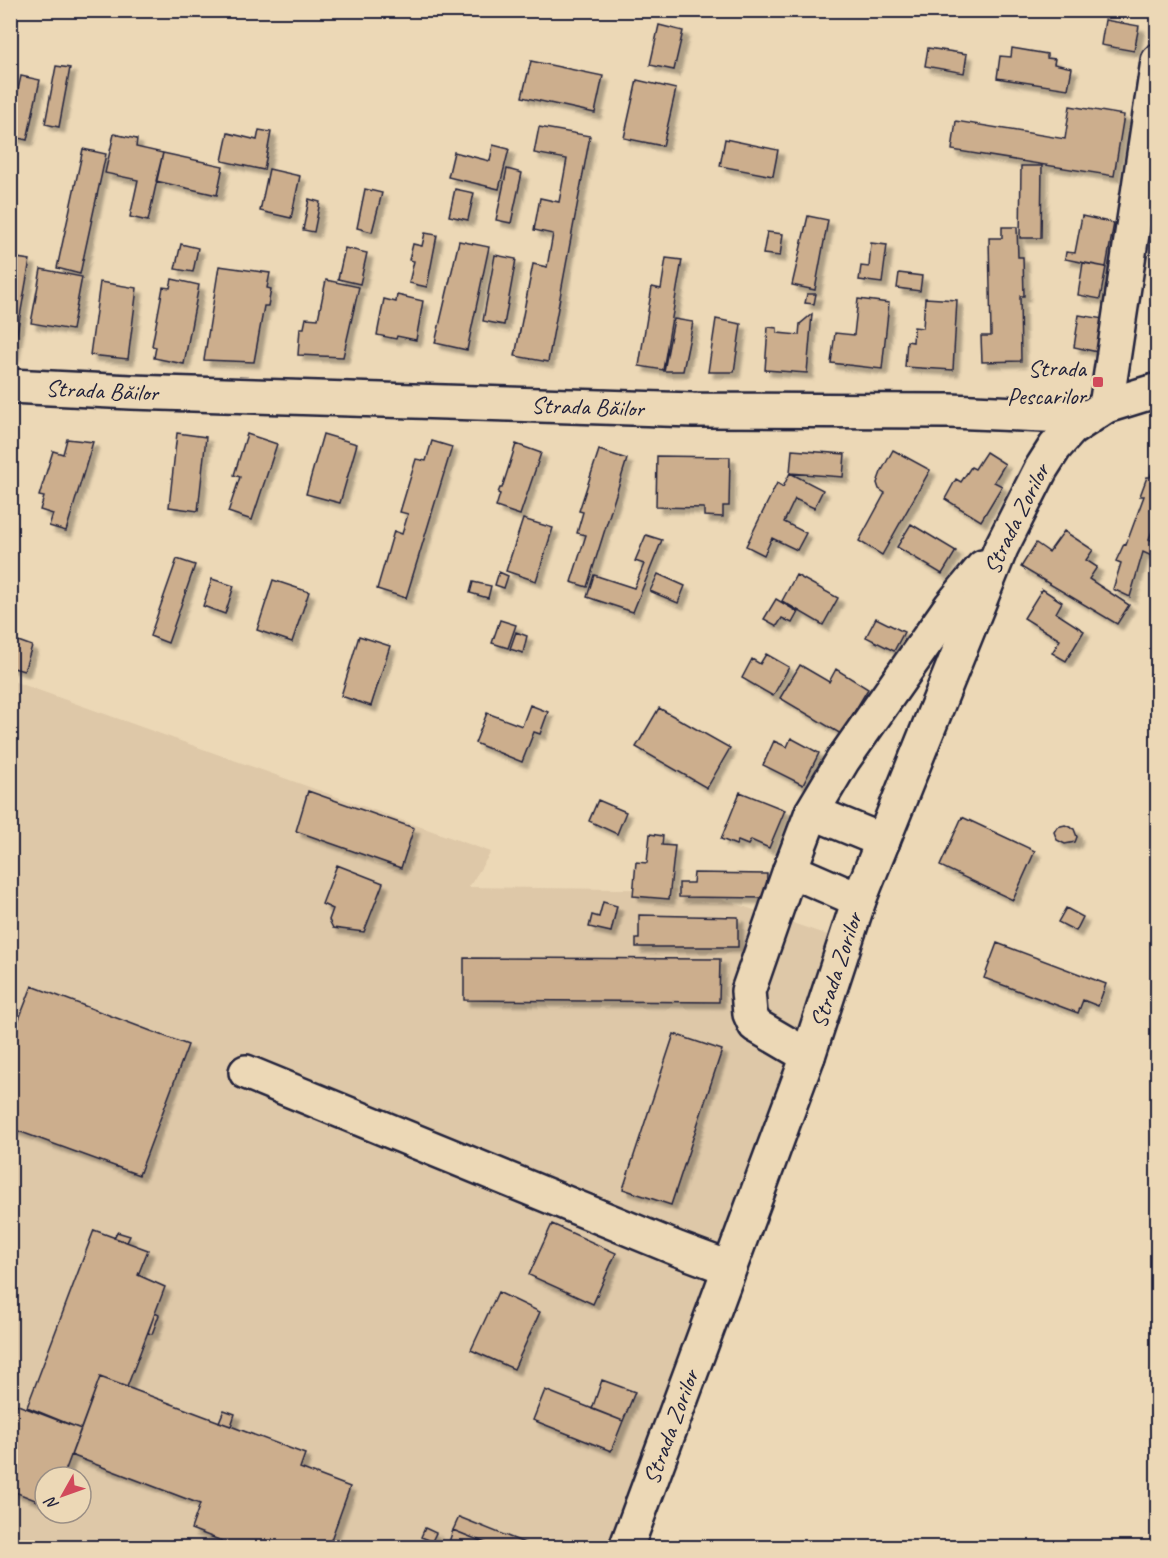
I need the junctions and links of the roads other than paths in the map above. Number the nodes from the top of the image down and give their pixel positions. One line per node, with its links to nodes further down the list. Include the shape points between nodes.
1 (1158, 62): 4 (street)
2 (10, 386): 4 (street, Strada Băilor, via 693,410)
3 (1158, 390): 4 (street, Strada Băilor)
4 (1097, 411): 5 (street, Strada Zorilor, via 1071,429 1055,447)
5 (1001, 548): 6 (street, via 951,606 843,760); 7 (street, Strada Zorilor)
6 (812, 812): 7 (street); 8 (street)
7 (883, 841): 9 (street, Strada Zorilor)
8 (790, 870): 9 (street); 10 (street, via 748,991 750,1014 755,1025)
9 (859, 900): 10 (street, Strada Zorilor)
10 (808, 1056): 12 (street, Strada Zorilor)
11 (246, 1072): 12 (street)
12 (729, 1268): 13 (street, Strada Zorilor)
13 (626, 1548)

